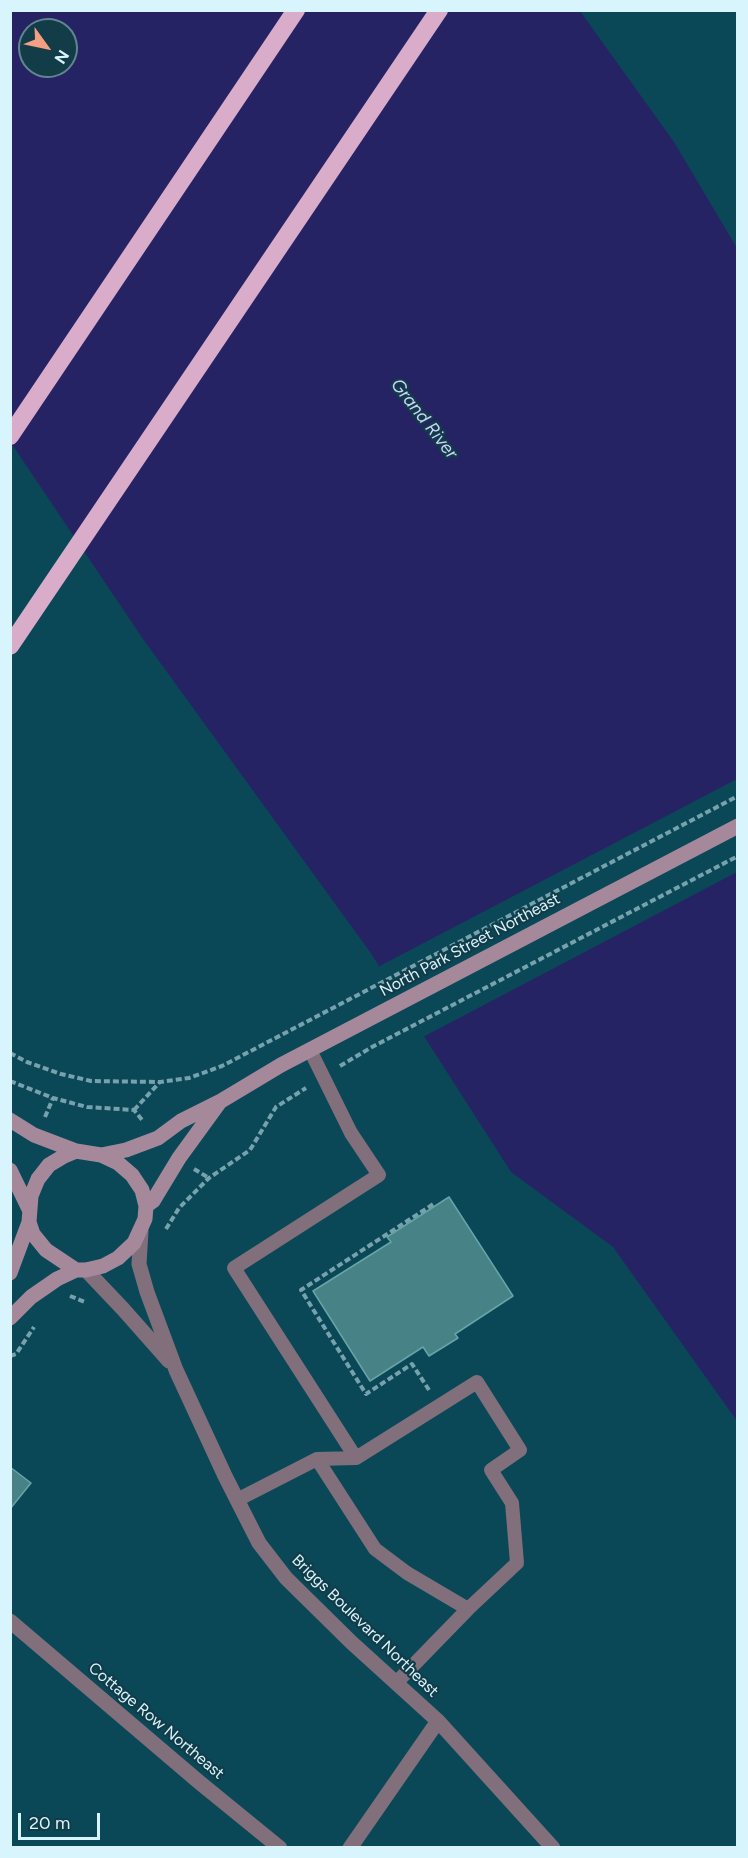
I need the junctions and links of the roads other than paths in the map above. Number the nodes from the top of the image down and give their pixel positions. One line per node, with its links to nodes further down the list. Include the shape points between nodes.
1 (296, 10): 3 (highway)
2 (439, 10): 4 (highway)
3 (10, 436)
4 (10, 646)
5 (738, 825): 6 (main road, North Park Street Northeast)
6 (310, 1050): 7 (main road, North Park Street Northeast); 19 (lane, via 351,1133 379,1175 234,1268)
7 (221, 1101): 10 (main road, North Park Street Northeast, via 181,1121 158,1138); 12 (main road, North Park Street Northeast)
8 (10, 1120): 9 (main road, via 34,1135)
9 (76, 1151): 10 (main road); 13 (main road, via 50,1165 38,1179)
10 (101, 1155): 12 (main road, via 132,1175)
11 (10, 1170): 13 (main road)
12 (146, 1206): 14 (main road)
13 (29, 1216): 15 (main road, via 33,1234 46,1251); 16 (main road)
14 (141, 1231): 15 (main road, via 118,1258); 18 (street, Briggs Boulevard Northeast, via 139,1264)
15 (81, 1270): 17 (main road, via 57,1279); 18 (street, Briggs Boulevard Northeast, via 123,1308)
16 (10, 1273)
17 (10, 1318)
18 (176, 1370): 21 (street, Briggs Boulevard Northeast)
19 (356, 1458): 20 (lane); 22 (lane, via 477,1382 520,1450 491,1470 512,1503 517,1563)
20 (317, 1459): 21 (lane); 22 (lane, via 375,1549)
21 (237, 1500): 24 (street, Briggs Boulevard Northeast, via 259,1543 286,1578)
22 (468, 1609): 24 (lane)
23 (10, 1621): 26 (street, Cottage Row Northeast)
24 (396, 1683): 25 (street, Briggs Boulevard Northeast)
25 (438, 1721): 27 (street); 28 (street, Briggs Boulevard Northeast)
26 (280, 1848)
27 (350, 1848)
28 (553, 1848)

